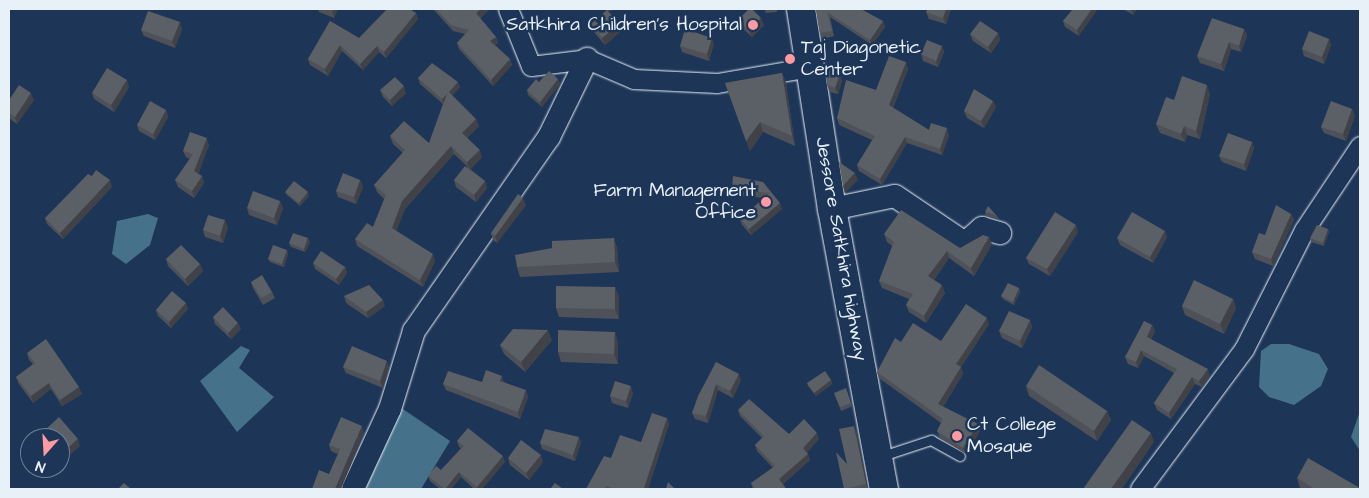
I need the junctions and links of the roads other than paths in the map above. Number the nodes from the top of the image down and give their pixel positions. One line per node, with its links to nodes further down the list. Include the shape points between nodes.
1 (508, 9): 3 (street, via 531,66)
2 (801, 9): 4 (highway, Jessore Satkhira highway)
3 (587, 59): 4 (street, via 634,79 717,83); 10 (street, via 549,137 414,331 390,409)
4 (811, 67): 6 (highway, Jessore Satkhira highway)
5 (1360, 146): 12 (street, via 1304,230 1244,348)
6 (832, 209): 7 (street, via 895,196 965,243 982,228); 8 (highway, Jessore Satkhira highway)
7 (1000, 233)
8 (879, 456): 9 (lane, via 931,440); 11 (highway, Jessore Satkhira highway)
9 (960, 456)
10 (353, 489)
11 (884, 489)
12 (1140, 489)

